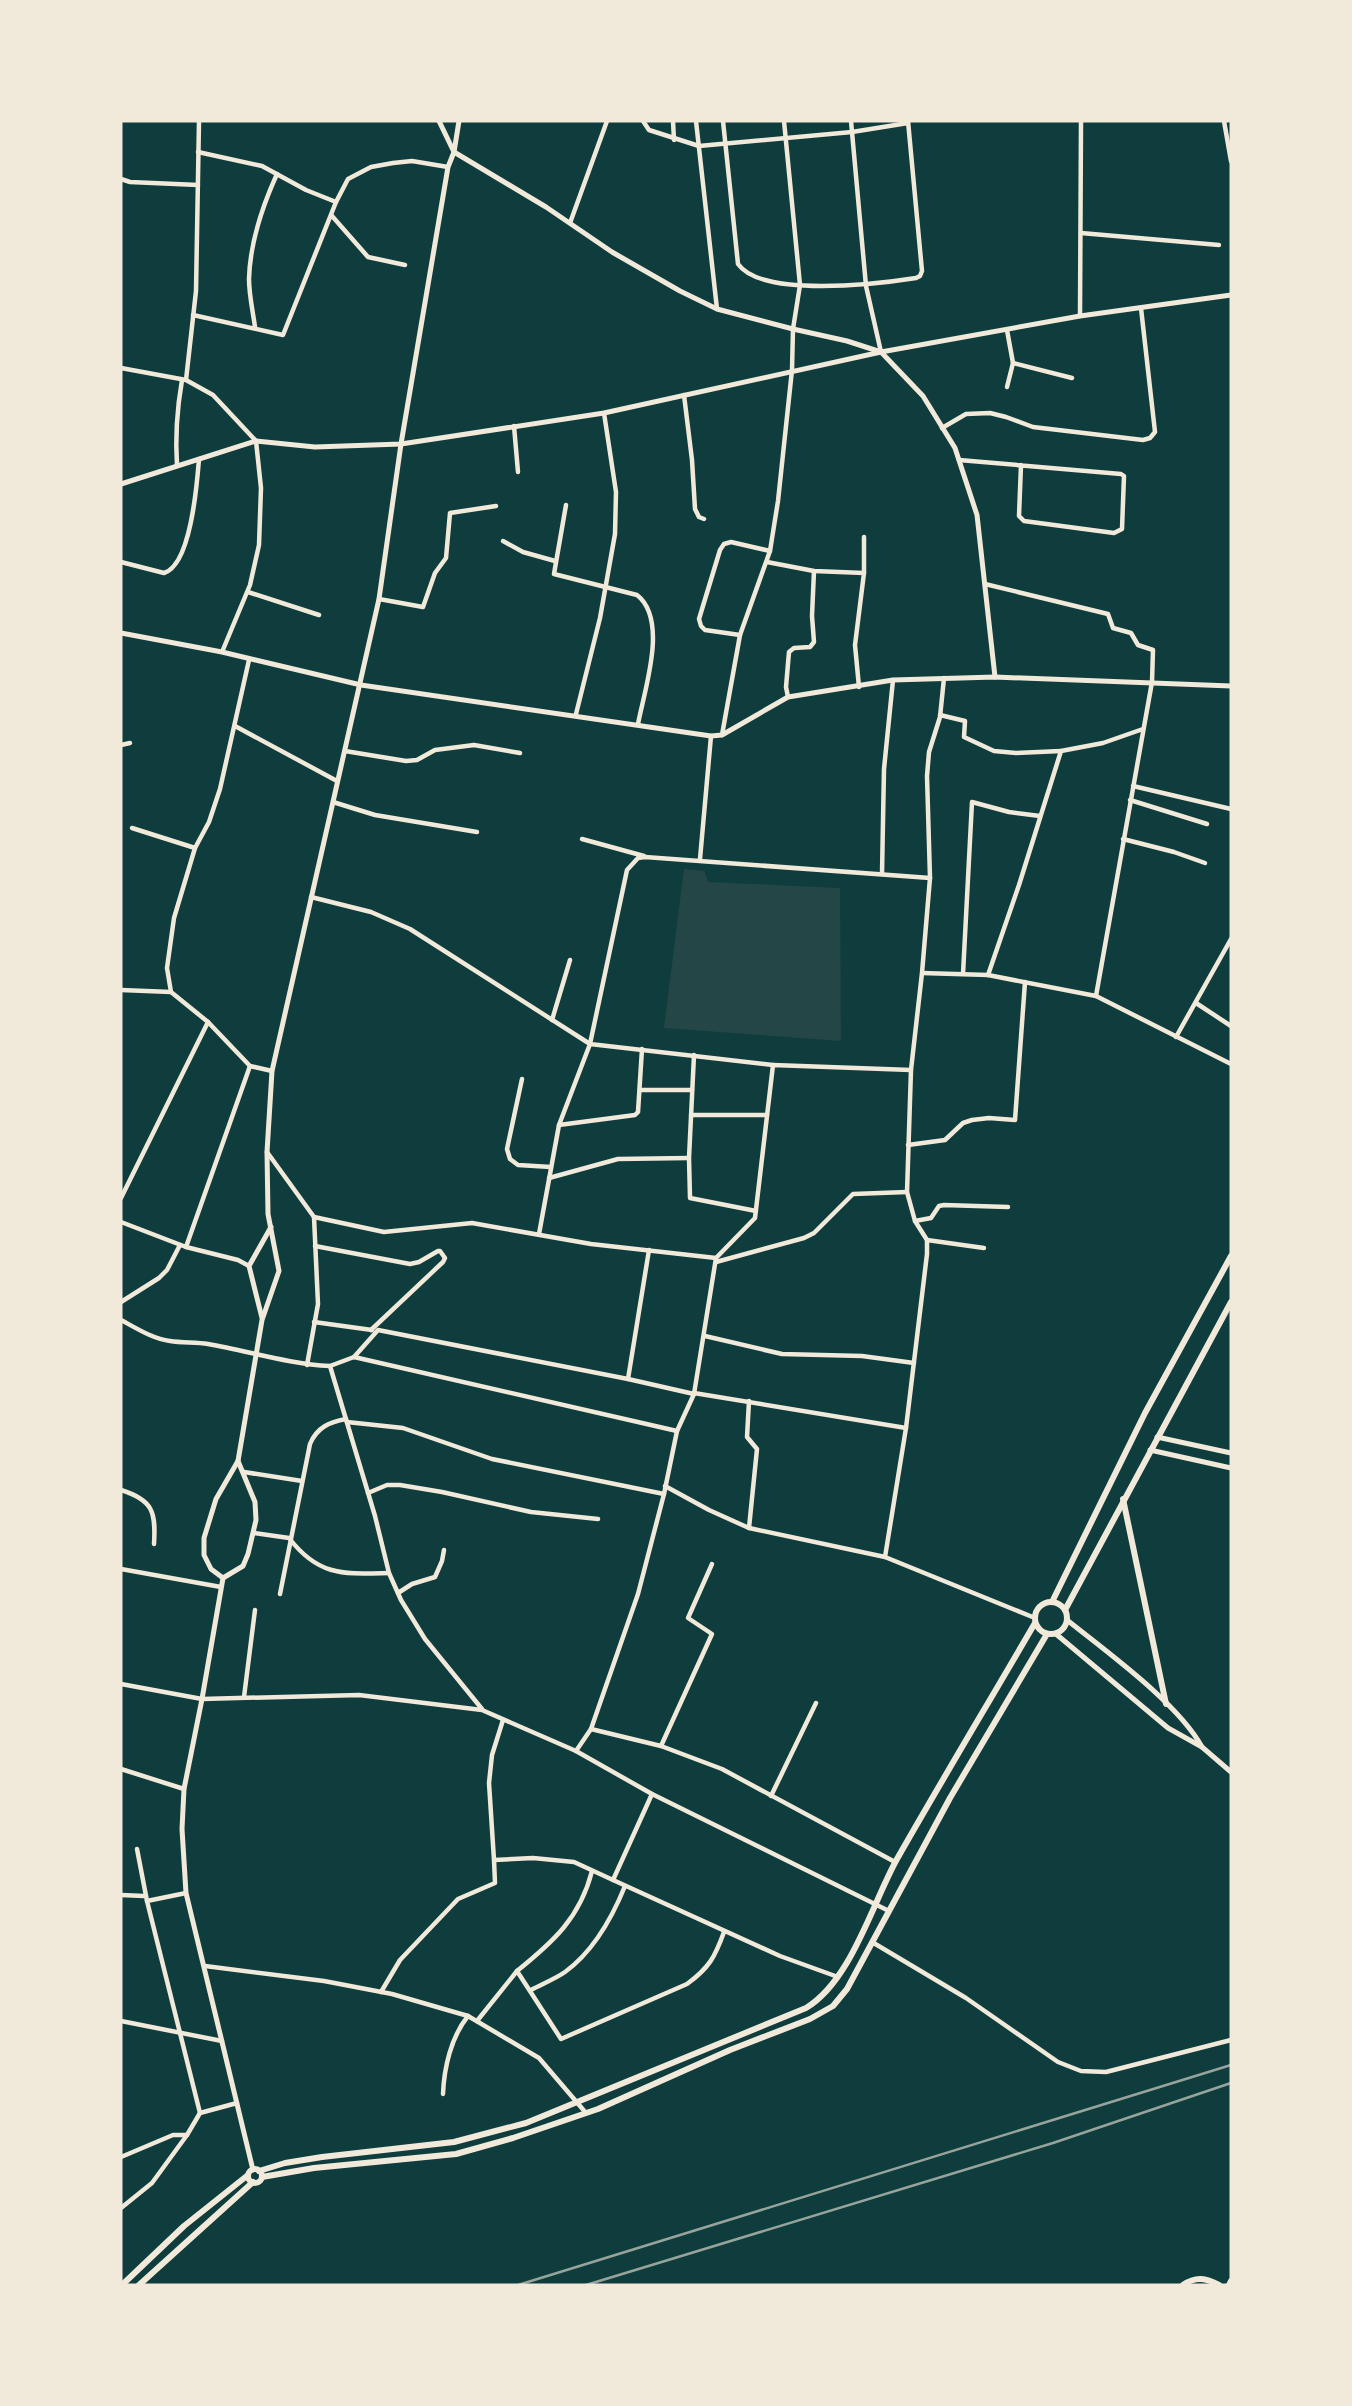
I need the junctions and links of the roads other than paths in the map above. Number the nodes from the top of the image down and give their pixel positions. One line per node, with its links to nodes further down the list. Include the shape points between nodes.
1 (199, 121): 19 (street)
2 (439, 121): 20 (street)
3 (459, 121): 20 (street)
4 (607, 121): 28 (street)
5 (643, 121): 16 (street, via 649,130)
6 (673, 121): 16 (street)
7 (696, 121): 18 (street)
8 (723, 121): 17 (street)
9 (784, 121): 15 (street)
10 (851, 121): 14 (street)
11 (1081, 121): 29 (street)
12 (1224, 121): 21 (street)
13 (908, 122): 14 (street); 33 (street, via 922,271 916,278)
14 (852, 131): 15 (street); 33 (street)
15 (786, 138): 17 (street); 32 (street)
16 (674, 140): 18 (street)
17 (726, 144): 18 (street); 32 (street, via 738,264 756,278)
18 (699, 146): 36 (street)
19 (198, 152): 23 (street, via 262,166); 25 (street)
20 (454, 152): 22 (street); 28 (street)
21 (1231, 162)
22 (448, 167): 26 (street, via 412,161 371,167 348,179); 54 (street)
23 (277, 174): 26 (street); 39 (street, via 261,209 251,261)
24 (121, 179): 25 (street)
25 (198, 186): 37 (street)
26 (336, 202): 27 (street)
27 (331, 215): 31 (street, via 368,257); 39 (street, via 285,333)
28 (570, 223): 36 (street, via 612,252)
29 (1080, 233): 30 (street); 38 (street)
30 (1219, 245)
31 (405, 265)
32 (800, 285): 33 (street); 40 (street)
33 (866, 286): 42 (street)
34 (1231, 295): 35 (street)
35 (1141, 307): 38 (street); 52 (street, via 1155,432 1150,438 1033,428 1006,416 977,413)
36 (717, 309): 40 (street)
37 (193, 315): 39 (street); 47 (street)
38 (1080, 316): 41 (street)
39 (255, 327)
40 (793, 329): 42 (street); 45 (street)
41 (1007, 330): 42 (street); 43 (street)
42 (881, 352): 45 (street); 52 (street, via 923,396)
43 (1013, 363): 46 (street); 48 (street)
44 (121, 368): 47 (street)
45 (792, 370): 49 (street); 66 (street)
46 (1072, 377)
47 (184, 380): 53 (street, via 213,395); 58 (street, via 175,439)
48 (1007, 387)
49 (684, 395): 50 (street); 63 (street, via 695,509)
50 (604, 413): 51 (street); 73 (street, via 616,492)
51 (514, 426): 54 (street); 59 (street)
52 (942, 428): 56 (street)
53 (257, 441): 54 (street, via 315,447); 55 (street); 74 (street, via 259,545)
54 (401, 444): 75 (street)
55 (199, 459): 58 (street); 68 (street, via 189,530 170,571)
56 (959, 460): 57 (street); 72 (street, via 977,515)
57 (1021, 465): 57 (street, via 1019,516 1024,522 1114,533 1122,530 1124,476)
58 (177, 466): 60 (street)
59 (518, 472)
60 (121, 484)
61 (566, 505): 67 (street)
62 (496, 506): 75 (street, via 450,513 446,558 435,573 423,607)
63 (704, 519)
64 (864, 537): 71 (street)
65 (503, 541): 67 (street)
66 (770, 551): 69 (street); 78 (street, via 726,542 720,550 699,619 705,630)
67 (555, 561): 73 (street, via 557,575)
68 (121, 562)
69 (767, 562): 70 (street); 78 (street)
70 (814, 571): 71 (street); 88 (street, via 814,642 789,652)
71 (864, 573): 87 (street, via 855,645)
72 (985, 584): 81 (street); 84 (street, via 1110,615 1113,628 1131,633 1138,645 1153,650)
73 (606, 587): 89 (street); 91 (street, via 641,597 653,625)
74 (247, 592): 76 (street); 79 (street)
75 (379, 599): 85 (street)
76 (319, 615)
77 (121, 632): 79 (street)
78 (740, 635): 95 (street)
79 (222, 652): 80 (street)
80 (249, 660): 85 (street); 92 (street)
81 (995, 677): 82 (street); 84 (street)
82 (944, 678): 83 (street); 90 (street)
83 (893, 680): 87 (street); 116 (street, via 884,769)
84 (1152, 682): 86 (street); 93 (street)
85 (361, 685): 89 (street); 98 (street)
86 (1231, 686)
87 (859, 687): 88 (street)
88 (788, 697): 95 (street)
89 (576, 714): 91 (street)
90 (940, 715): 99 (street, via 965,721 964,737 994,751); 117 (street, via 927,776)
91 (638, 724): 94 (street)
92 (235, 726): 101 (street); 112 (street, via 209,822)
93 (1143, 729): 99 (street); 102 (street)
94 (711, 736): 95 (street); 114 (street)
95 (722, 736)
96 (130, 743): 97 (street)
97 (121, 745)
98 (345, 751): 100 (street, via 406,761 435,750 474,745); 101 (street)
99 (1061, 751): 106 (street)
100 (520, 753)
101 (337, 781): 104 (street)
102 (1133, 786): 103 (street); 105 (street)
103 (1130, 800): 107 (street); 111 (street)
104 (332, 802): 109 (street, via 375,815); 118 (street)
105 (1231, 809)
106 (1040, 816): 122 (street, via 972,802); 123 (street)
107 (1207, 824)
108 (132, 828): 112 (street)
109 (477, 832)
110 (582, 839): 113 (street)
111 (1123, 839): 115 (street); 127 (street)
112 (195, 848): 126 (street, via 168,951)
113 (645, 856): 114 (street); 133 (street, via 627,870)
114 (700, 859): 116 (street)
115 (1205, 863)
116 (882, 874): 117 (street)
117 (930, 878): 121 (street)
118 (311, 897): 129 (street, via 371,912 410,929); 140 (street)
119 (1231, 939): 128 (street)
120 (570, 960): 129 (street)
121 (922, 973): 122 (street); 139 (street)
122 (963, 974): 123 (street)
123 (988, 975): 124 (street)
124 (1025, 982): 127 (street); 147 (street, via 1015,1120 972,1119 945,1140)
125 (121, 990): 126 (street)
126 (171, 992): 130 (street)
127 (1096, 996): 132 (street)
128 (1196, 1003): 131 (street); 132 (street)
129 (552, 1020): 133 (street)
130 (208, 1022): 138 (street); 153 (street)
131 (1231, 1026)
132 (1176, 1037): 136 (street)
133 (590, 1044): 134 (street); 146 (street)
134 (642, 1049): 135 (street); 142 (street)
135 (694, 1055): 137 (street); 143 (street)
136 (1231, 1064)
137 (773, 1065): 139 (street); 145 (street)
138 (250, 1066): 140 (street); 162 (street)
139 (911, 1070): 147 (street)
140 (272, 1071): 148 (street)
141 (522, 1079): 150 (street, via 507,1149 510,1159)
142 (640, 1090): 143 (street); 146 (street, via 635,1115)
143 (692, 1090): 144 (street)
144 (691, 1115): 145 (street); 149 (street)
145 (767, 1115): 155 (street)
146 (559, 1125): 150 (street)
147 (908, 1145): 152 (street)
148 (267, 1152): 156 (street); 159 (street)
149 (689, 1158): 151 (street, via 618,1159); 155 (street, via 690,1198)
150 (551, 1167): 151 (street)
151 (549, 1178): 160 (street)
152 (907, 1192): 157 (street); 167 (street, via 853,1194 804,1238)
153 (121, 1198)
154 (1008, 1207): 157 (street, via 944,1205 930,1218)
155 (756, 1211): 167 (street, via 755,1218)
156 (314, 1217): 160 (street, via 384,1232 472,1223); 163 (street)
157 (915, 1221): 161 (street)
158 (121, 1222): 162 (street)
159 (271, 1227): 168 (street); 172 (street, via 279,1271)
160 (539, 1234): 165 (street)
161 (928, 1240): 164 (street); 179 (street)
162 (183, 1246): 168 (street); 169 (street, via 159,1278)
163 (315, 1246): 173 (street, via 318,1304); 174 (street, via 401,1263 419,1262 438,1251 445,1258)
164 (984, 1248)
165 (649, 1250): 167 (street); 182 (street)
166 (1231, 1256): 214 (main road, via 1145,1413)
167 (716, 1260): 176 (street)
168 (249, 1266): 172 (street)
169 (121, 1302)
170 (1231, 1302): 188 (main road)
171 (121, 1320): 177 (street, via 155,1338 206,1343)
172 (262, 1320): 177 (street)
173 (314, 1322): 174 (street); 180 (street)
174 (371, 1329): 175 (street)
175 (378, 1330): 178 (street); 182 (street)
176 (705, 1336): 179 (street, via 782,1354); 183 (street)
177 (255, 1356): 180 (street); 191 (street)
178 (354, 1357): 181 (street); 187 (street)
179 (914, 1363): 186 (street)
180 (307, 1365): 181 (street)
181 (330, 1366): 185 (street)
182 (628, 1379): 183 (street)
183 (694, 1394): 184 (street); 187 (street)
184 (749, 1401): 186 (street); 201 (street, via 747,1437 757,1449)
185 (346, 1420): 194 (street, via 323,1427 313,1436); 197 (street); 198 (street, via 403,1428 492,1459)
186 (906, 1427): 206 (street)
187 (677, 1431): 195 (street)
188 (1157, 1437): 189 (main road); 190 (street)
189 (1150, 1450): 192 (street); 199 (main road)
190 (1231, 1453)
191 (238, 1461): 193 (street); 210 (street, via 216,1499 204,1538 204,1555 211,1569)
192 (1231, 1468)
193 (244, 1472): 194 (street); 202 (street, via 255,1502)
194 (302, 1481): 203 (street)
195 (665, 1486): 198 (street); 201 (street)
196 (121, 1490): 204 (street, via 135,1495 153,1513)
197 (368, 1493): 200 (street, via 400,1485 531,1512); 209 (street)
198 (664, 1494): 228 (street, via 638,1594)
199 (1124, 1499): 216 (main road); 225 (main road)
200 (598, 1519)
201 (749, 1528): 206 (street)
202 (254, 1533): 203 (street); 210 (street, via 243,1566)
203 (289, 1538): 209 (street, via 309,1560 325,1569); 213 (street)
204 (154, 1544)
205 (444, 1550): 212 (street, via 435,1577)
206 (885, 1557): 218 (street)
207 (712, 1564): 229 (street, via 688,1618 712,1634)
208 (121, 1569): 211 (street)
209 (389, 1573): 212 (street)
210 (223, 1578): 211 (street)
211 (221, 1587): 223 (street)
212 (398, 1593): 226 (street, via 425,1639)
213 (280, 1594)
214 (1052, 1602): 216 (main road); 218 (main road, via 1038,1608)
215 (255, 1610): 222 (street)
216 (1065, 1610): 217 (main road)
217 (1067, 1620): 220 (main road); 225 (street)
218 (1035, 1621): 219 (main road); 239 (main road)
219 (1047, 1634): 220 (main road); 247 (main road)
220 (1056, 1634): 230 (street, via 1168,1728)
221 (121, 1684): 223 (street)
222 (244, 1697): 223 (street); 226 (street, via 359,1695)
223 (202, 1699): 234 (street)
224 (816, 1703): 236 (street)
225 (1166, 1704): 230 (street)
226 (482, 1710): 227 (street)
227 (503, 1720): 231 (street); 238 (street, via 489,1783)
228 (591, 1729): 229 (street); 231 (street)
229 (661, 1746): 236 (street, via 722,1769)
230 (1202, 1747): 233 (street)
231 (576, 1751): 235 (street)
232 (121, 1769): 234 (street)
233 (1231, 1772)
234 (184, 1789): 243 (street)
235 (652, 1794): 241 (street); 246 (street)
236 (771, 1796): 239 (street)
237 (137, 1849): 245 (street)
238 (494, 1860): 240 (street, via 533,1857 574,1862); 254 (street, via 495,1883 458,1899 400,1960)
239 (895, 1862): 246 (main road)
240 (592, 1870): 241 (street); 251 (street, via 573,1916 553,1942)
241 (613, 1880): 242 (street)
242 (625, 1886): 248 (street); 253 (street, via 613,1915 589,1949 564,1973)
243 (186, 1893): 245 (street); 250 (street)
244 (121, 1895): 245 (street)
245 (146, 1899): 258 (street)
246 (875, 1905): 247 (street); 252 (main road)
247 (889, 1911): 249 (main road)
248 (724, 1932): 252 (street); 253 (street, via 705,1971 687,1984 561,2039)
249 (872, 1942): 259 (street, via 966,1998 1058,2062 1081,2071 1106,2072); 265 (main road, via 847,1989 826,2011)
250 (205, 1966): 254 (street); 260 (street)
251 (517, 1971): 253 (street); 257 (street)
252 (838, 1977): 263 (main road, via 821,1999 806,2008)
253 (531, 1990)
254 (381, 1992): 255 (street)
255 (468, 2016): 257 (street); 261 (street, via 450,2054)
256 (121, 2021): 258 (street)
257 (477, 2021): 263 (street, via 539,2059)
258 (178, 2034): 260 (street); 264 (street)
259 (1231, 2040)
260 (223, 2041): 262 (street)
261 (443, 2094)
262 (238, 2102): 264 (street); 268 (street)
263 (578, 2103): 265 (street); 268 (main road, via 454,2142 322,2157)
264 (200, 2113): 266 (street)
265 (586, 2113): 268 (main road, via 456,2154)
266 (187, 2135): 267 (street, via 173,2134); 269 (street, via 152,2183)
267 (121, 2157)
268 (255, 2173): 270 (main road, via 184,2226); 271 (main road, via 260,2181 253,2182)
269 (121, 2208)
270 (122, 2285)
271 (139, 2285)
272 (1183, 2285): 273 (main road, via 1201,2278)
273 (1219, 2285)

